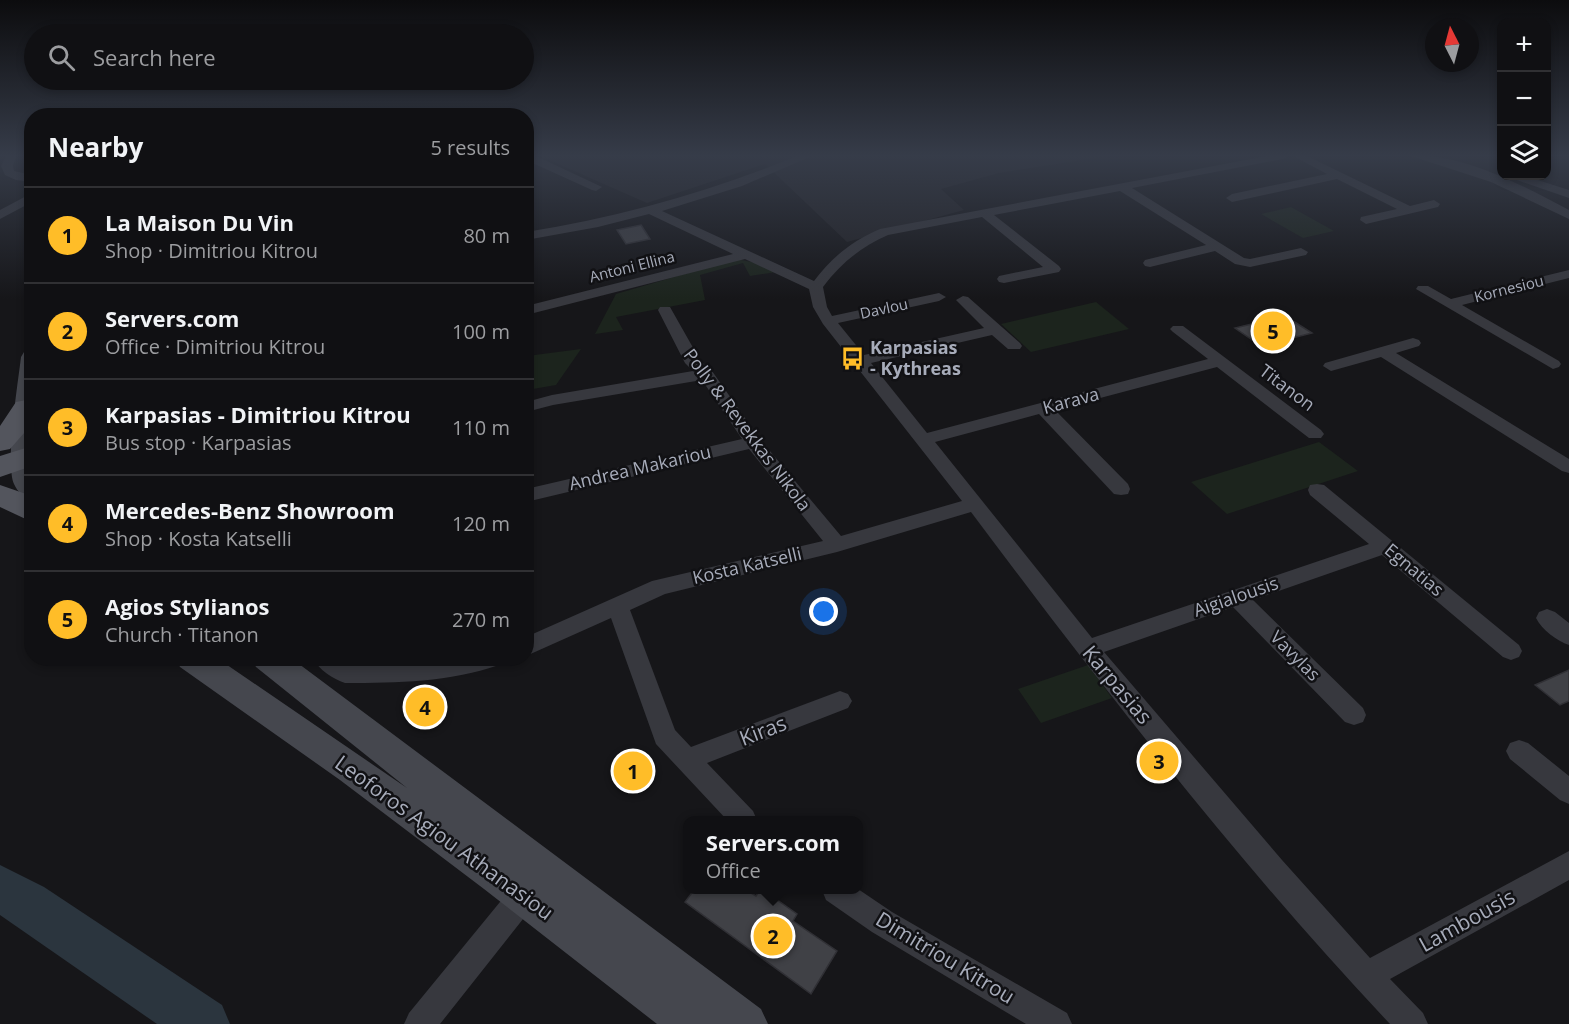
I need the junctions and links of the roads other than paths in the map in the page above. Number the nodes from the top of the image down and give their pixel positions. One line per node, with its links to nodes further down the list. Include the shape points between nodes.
1 (20, 204): 13 (street)
2 (675, 204): 11 (street)
3 (1031, 204): 12 (street)
4 (1149, 204): 17 (street)
5 (1397, 204): 10 (street)
6 (1434, 204): 10 (street)
7 (1549, 204): 9 (street)
8 (1569, 204): 9 (street)
9 (1555, 207): 14 (street)
10 (1409, 210): 15 (street)
11 (652, 211): 16 (street); 19 (street)
12 (984, 213): 22 (street, via 1054,269); 23 (street, via 885,232 864,240 837,259)
13 (0, 215)
14 (1569, 215)
15 (1366, 220)
16 (534, 234)
17 (1216, 247): 18 (street, via 1240,261 1250,262); 20 (street)
18 (1302, 252)
19 (745, 255): 23 (street); 28 (street, Antoni Ellina)
20 (1150, 264)
21 (1569, 274): 27 (street, Kornesiou)
22 (1004, 279)
23 (816, 287): 30 (street, Karpasias)
24 (1423, 289): 27 (street, Kornesiou)
25 (939, 297): 30 (street, Davlou)
26 (963, 300): 32 (street)
27 (1449, 304): 38 (street, Kornesiou)
28 (534, 309)
29 (665, 310): 40 (street, Polly & Revekkas Nikola, via 693,363)
30 (828, 321): 36 (street, Karpasias)
31 (1178, 329): 37 (street, Titanon)
32 (995, 330): 34 (street); 36 (street)
33 (1413, 343): 35 (street)
34 (1014, 346)
35 (1383, 351): 39 (street); 48 (street)
36 (860, 361): 45 (street, Karpasias)
37 (1220, 361): 42 (street, Karava); 44 (street, Titanon)
38 (1553, 364)
39 (1331, 366)
40 (706, 374): 41 (street); 46 (street, Polly & Revekkas Nikola)
41 (534, 405)
42 (1043, 408): 45 (street, Karava); 49 (street)
43 (24, 413): 47 (main road, via 17,425)
44 (1315, 434)
45 (922, 440): 53 (street, Karpasias)
46 (753, 442): 51 (street, Andrea Makariou); 55 (street, Polly & Revekkas Nikola)
47 (18, 465)
48 (1569, 466)
49 (1121, 489)
50 (1317, 490): 56 (street, Egnatias)
51 (534, 494)
52 (0, 496): 54 (main road)
53 (975, 504): 55 (street, Kosta Katselli); 62 (street, Karpasias)
54 (24, 505)
55 (837, 545): 58 (street, Kosta Katselli, via 660,587)
56 (1385, 546): 57 (street, Aigialousis); 63 (street, Egnatias)
57 (1236, 597): 62 (street, Aigialousis); 69 (street, Vavylas)
58 (618, 606): 61 (street, Kosta Katselli); 71 (street, via 665,736)
59 (1547, 618): 60 (street)
60 (1569, 636)
61 (534, 643)
62 (1087, 649): 77 (street, Karpasias)
63 (1511, 651)
64 (203, 666): 75 (main road, Leoforos Agiou Athanasiou, via 352,769)
65 (276, 666): 75 (main road, Leoforos Agiou Athanasiou)
66 (335, 666): 67 (street, via 345,673 405,673)
67 (462, 666)
68 (840, 701): 71 (street, Kiras)
69 (1354, 715)
70 (1519, 751): 72 (street)
71 (686, 760): 73 (street)
72 (1569, 792)
73 (740, 816)
74 (1569, 865): 77 (street, Lambousis)
75 (533, 883): 78 (street); 79 (main road, Leoforos Agiou Athanasiou, via 605,959); 80 (main road, Leoforos Agiou Athanasiou)
76 (842, 894): 81 (street, Dimitriou Kitrou, via 882,922)
77 (1366, 976): 82 (street, Karpasias)
78 (420, 1024)
79 (693, 1024)
80 (746, 1024)
81 (1056, 1024)
82 (1412, 1024)

